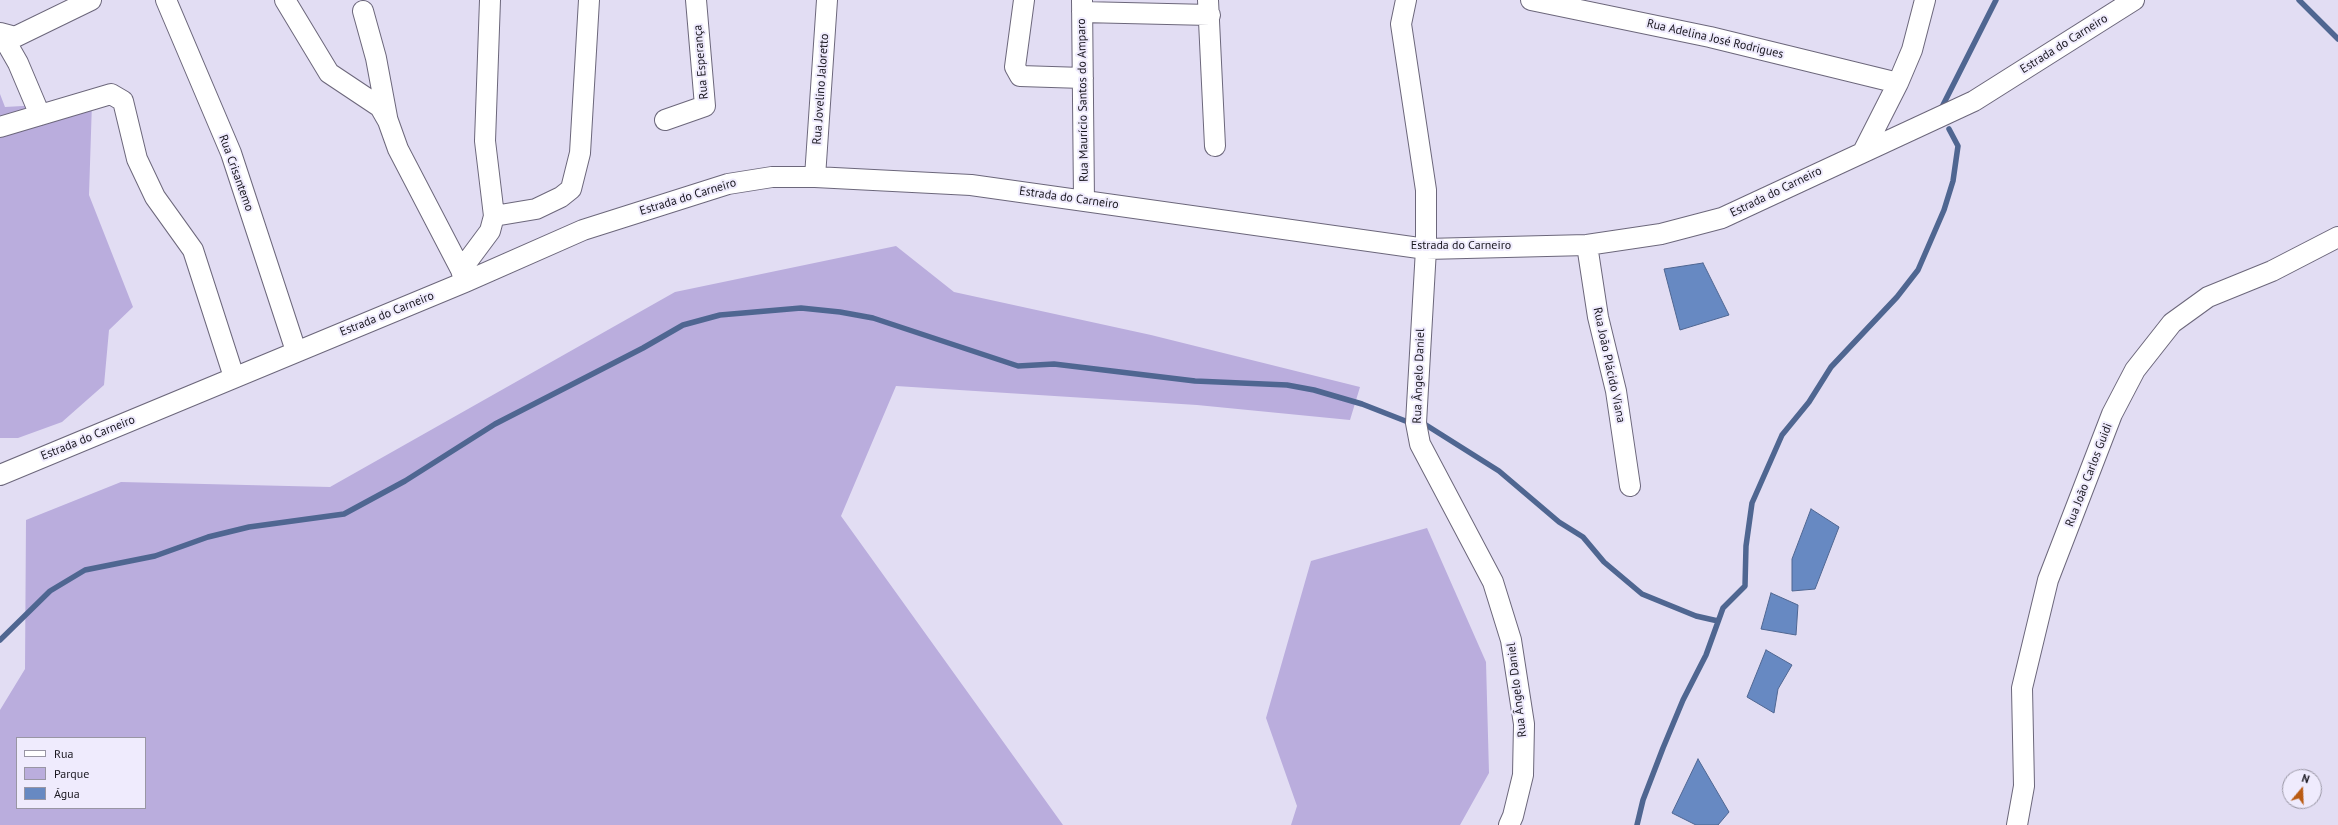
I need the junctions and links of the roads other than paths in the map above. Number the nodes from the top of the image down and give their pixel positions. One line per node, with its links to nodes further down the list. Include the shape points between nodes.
1 (91, 0): 16 (street, via 15,37)
2 (166, 0): 32 (street, Rua Crisantemo, via 231,153)
3 (285, 0): 21 (street, via 329,73 373,101)
4 (490, 0): 27 (street, via 485,140)
5 (588, 0): 27 (street, via 580,153 571,189 536,209)
6 (696, 0): 20 (street, Rua Esperança, via 706,106)
7 (827, 0): 25 (street, Rua Jovelino Jaloretto)
8 (1024, 0): 17 (street, via 1015,67 1020,76)
9 (1406, 0): 30 (street, Rua Ângelo Daniel, via 1401,24 1426,190)
10 (1532, 0): 18 (street, Rua Adelina José Rodrigues, via 1710,37)
11 (1925, 0): 18 (street, via 1914,43)
12 (2134, 0): 24 (street, Estrada do Carneiro, via 1974,101)
13 (1082, 6): 14 (street); 17 (street, Rua Maurício Santos do Amparo)
14 (1209, 7): 23 (street)
15 (363, 12): 21 (street, via 376,58)
16 (1, 34): 19 (street, via 18,63)
17 (1083, 78): 26 (street, Rua Maurício Santos do Amparo)
18 (1898, 83): 24 (street)
19 (40, 115): 22 (street); 33 (street, via 110,94 124,101 137,160 155,197 193,250)
20 (665, 120)
21 (388, 121): 31 (street, via 402,155)
22 (0, 127)
23 (1215, 146)
24 (1864, 150): 29 (street, Estrada do Carneiro, via 1722,218 1661,234)
25 (815, 177): 26 (street, Estrada do Carneiro, via 971,186); 31 (street, Estrada do Carneiro, via 772,177 728,184 583,230)
26 (1084, 200): 30 (street, Estrada do Carneiro)
27 (494, 216): 31 (street, via 490,231)
28 (2338, 237): 37 (street, Rua João Carlos Guidi, via 2272,271 2208,297 2172,324 2135,370 2112,414 2048,580 2022,688 2024,786)
29 (1587, 244): 30 (street, Estrada do Carneiro); 35 (street, Rua João Plácido Viana, via 1598,317 1616,391)
30 (1426, 249): 36 (street, Rua Ângelo Daniel, via 1416,423 1420,444 1492,582 1511,640 1524,732 1523,775 1514,816)
31 (463, 276): 32 (street, Estrada do Carneiro)
32 (296, 351): 33 (street, Estrada do Carneiro)
33 (234, 377): 34 (street, Estrada do Carneiro)
34 (0, 475)
35 (1630, 486)
36 (1509, 825)
37 (2016, 825)

